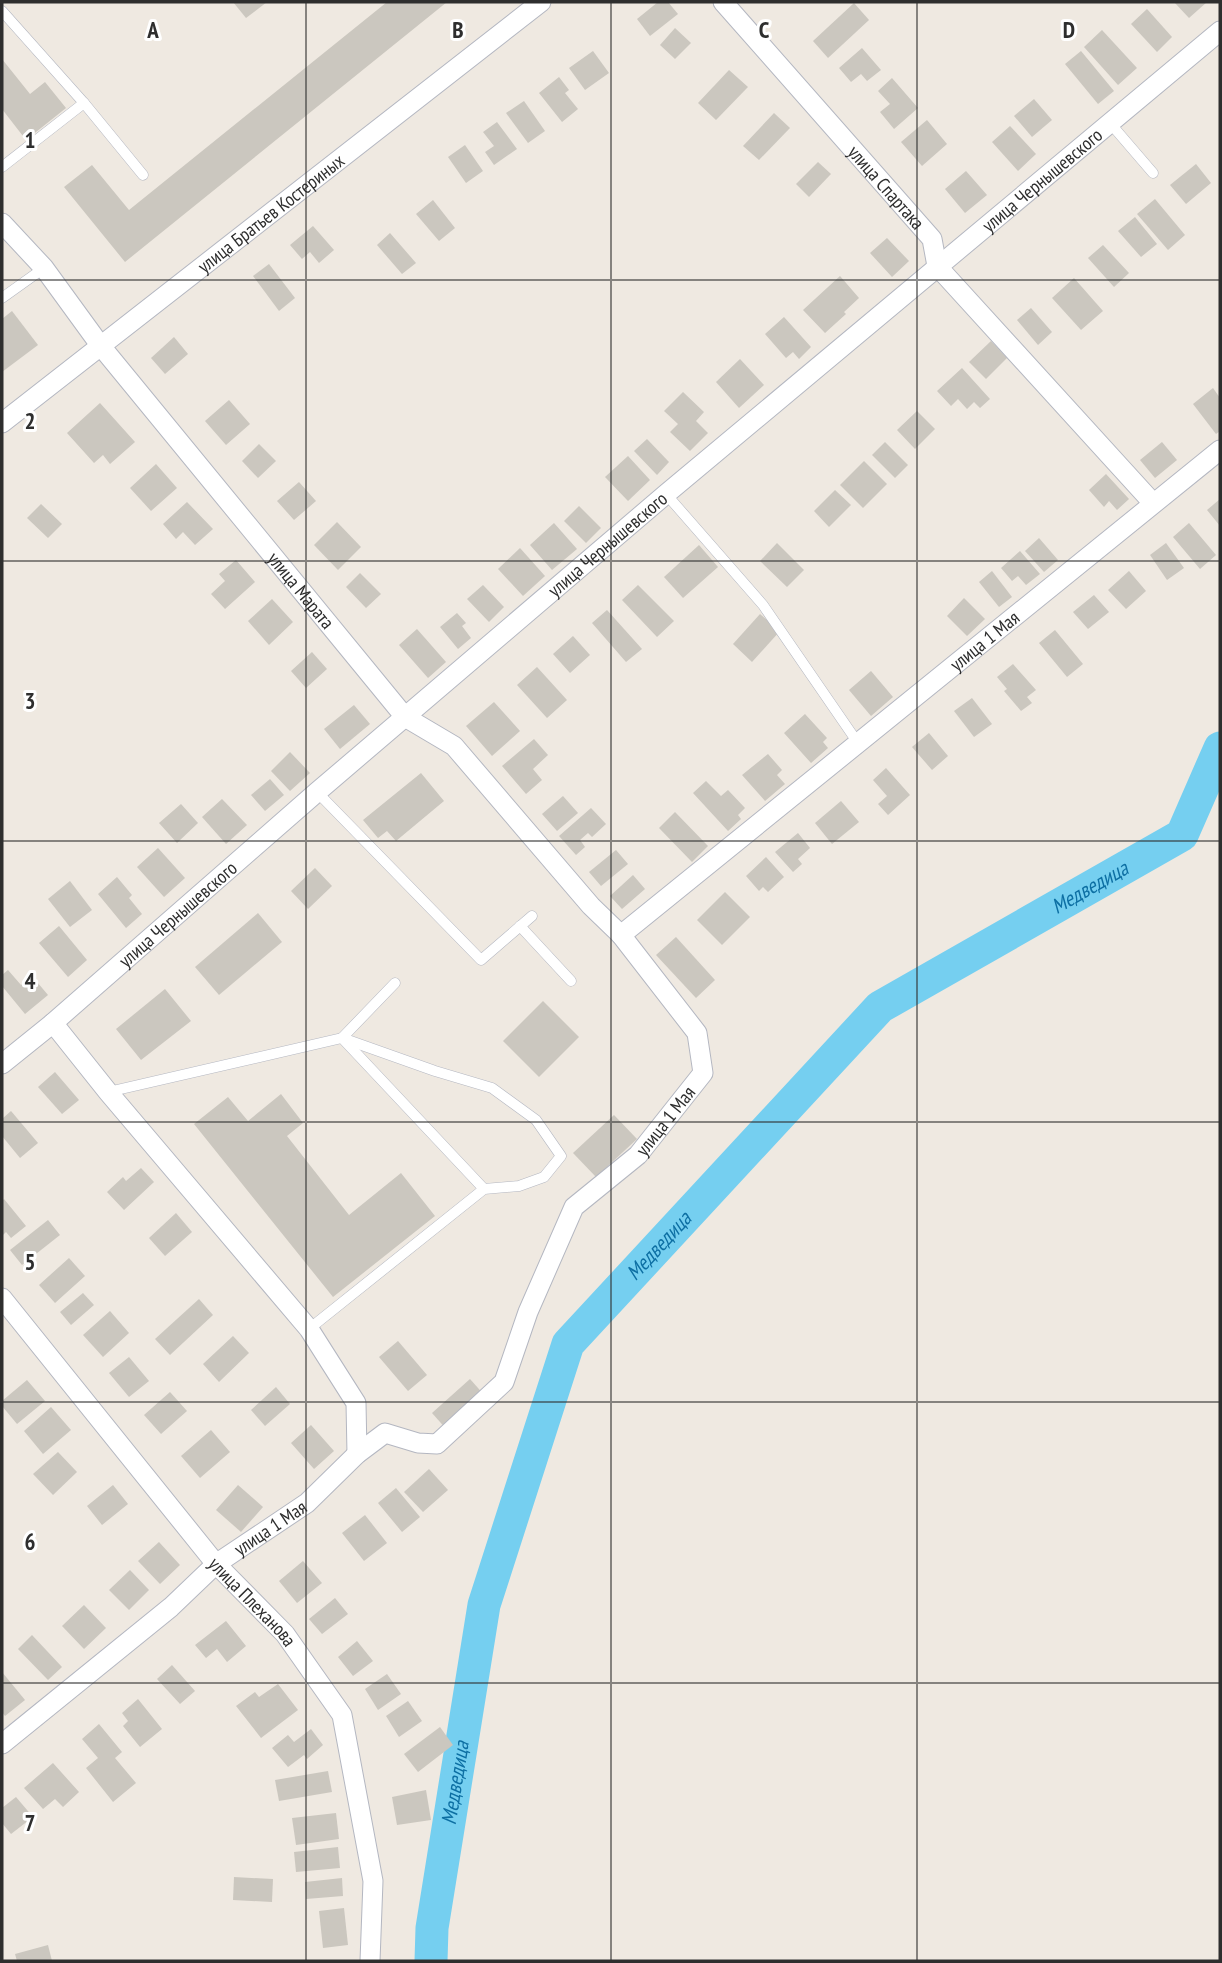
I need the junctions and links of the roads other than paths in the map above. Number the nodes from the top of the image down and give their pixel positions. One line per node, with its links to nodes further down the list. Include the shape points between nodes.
1 (541, 2): 14 (street, улица Братьев Костериных)
2 (723, 2): 11 (street, улица Спартака, via 932,239)
3 (2, 11): 5 (lane)
4 (1220, 31): 6 (street, улица Чернышевского)
5 (84, 103): 7 (lane); 9 (lane)
6 (1110, 123): 8 (lane); 11 (street, улица Чернышевского)
7 (2, 167)
8 (1153, 173)
9 (143, 175)
10 (2, 223): 12 (street, улица Марата)
11 (937, 266): 17 (street, улица Чернышевского); 18 (street, улица Спартака)
12 (44, 268): 13 (lane); 14 (street, улица Марата)
13 (2, 298)
14 (100, 345): 15 (street, улица Братьев Костериных); 19 (street, улица Марата)
15 (2, 423)
16 (1220, 450): 18 (street, улица 1 Мая)
17 (666, 494): 19 (street, улица Чернышевского); 20 (lane, via 763,605)
18 (1153, 503): 20 (street, улица 1 Мая)
19 (405, 717): 21 (street, улица Чернышевского); 24 (street, улица Марата, via 454,746)
20 (858, 743): 24 (street, улица 1 Мая)
21 (317, 792): 23 (lane, via 481,960); 27 (street, улица Чернышевского)
22 (532, 916): 23 (lane)
23 (520, 926): 25 (lane)
24 (621, 935): 34 (street, улица 1 Мая, via 697,1033 703,1073 638,1155 574,1207 528,1312 504,1382 438,1444 385,1433)
25 (571, 981)
26 (395, 983): 28 (lane)
27 (53, 1023): 29 (street, улица Чернышевского); 30 (street)
28 (342, 1038): 30 (lane); 31 (lane); 31 (lane, via 492,1088 536,1120 561,1156 544,1177 519,1186)
29 (2, 1064)
30 (108, 1092): 33 (street)
31 (484, 1189): 33 (lane)
32 (2, 1298): 35 (street, улица Плеханова)
33 (309, 1329): 34 (street, via 356,1403)
34 (357, 1454): 35 (street, улица 1 Мая, via 307,1503)
35 (216, 1564): 36 (street, улица 1 Мая, via 171,1607); 37 (street, улица Плеханова, via 285,1634 342,1715 373,1881)
36 (2, 1744)
37 (370, 1961)

